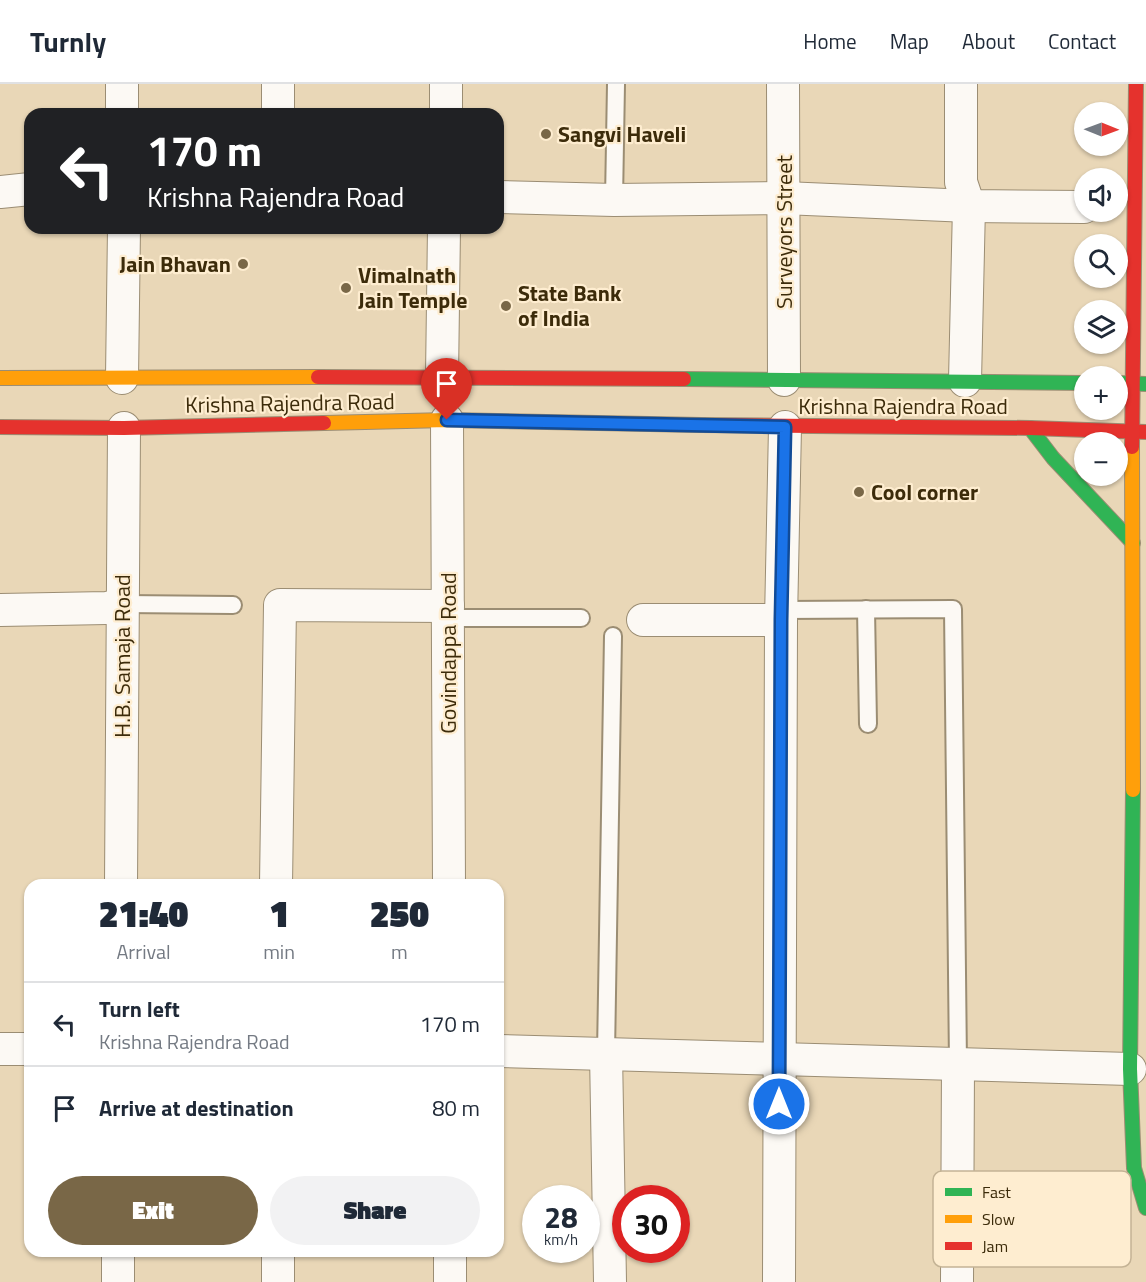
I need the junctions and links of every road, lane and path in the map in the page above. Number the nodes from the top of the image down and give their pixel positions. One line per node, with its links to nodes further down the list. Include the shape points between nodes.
1 (122, 84): 8 (street)
2 (278, 84): 9 (street)
3 (446, 84): 10 (street)
4 (616, 84): 16 (lane)
5 (783, 84): 15 (street, Surveyors Street)
6 (961, 84): 17 (street, via 961,182)
7 (1136, 84): 11 (main road)
8 (123, 108)
9 (278, 108)
10 (446, 108)
11 (1128, 182)
12 (24, 190): 13 (street)
13 (0, 192)
14 (504, 197): 16 (street)
15 (784, 198): 16 (street); 17 (street); 25 (street, Surveyors Street)
16 (615, 200)
17 (969, 206): 18 (street); 26 (street)
18 (1074, 207)
19 (1127, 222): 28 (main road)
20 (123, 234): 24 (street)
21 (444, 234): 23 (street)
22 (0, 376): 24 (main road, Krishna Rajendra Road)
23 (442, 377): 24 (main road, Krishna Rajendra Road); 25 (main road, Krishna Rajendra Road)
24 (122, 378)
25 (784, 380): 26 (main road, Krishna Rajendra Road)
26 (965, 381): 27 (main road, Krishna Rajendra Road)
27 (1074, 383)
28 (1140, 384): 35 (main road)
29 (447, 420): 30 (main road, Krishna Rajendra Road); 33 (main road, Krishna Rajendra Road); 42 (street, Govindappa Road)
30 (785, 427): 34 (main road, Krishna Rajendra Road); 43 (street)
31 (0, 428): 32 (main road, Krishna Rajendra Road)
32 (48, 428): 33 (main road, Krishna Rajendra Road); 36 (main road)
33 (124, 428): 38 (street, H.B. Samaja Road)
34 (1030, 428): 35 (main road, Krishna Rajendra Road); 37 (main road)
35 (1139, 432): 37 (main road)
36 (0, 442)
37 (1133, 543): 57 (main road)
38 (123, 604): 39 (lane); 41 (street, via 107,608); 48 (street, H.B. Samaja Road)
39 (233, 605)
40 (866, 609): 43 (lane); 47 (lane); 56 (lane, via 953,609)
41 (0, 610)
42 (448, 612): 44 (lane); 49 (street, via 280,605); 50 (street, Govindappa Road)
43 (781, 615): 45 (street); 55 (street)
44 (581, 618)
45 (643, 620)
46 (613, 636): 54 (lane)
47 (867, 724)
48 (121, 879)
49 (276, 879)
50 (449, 879)
51 (0, 1049): 52 (street)
52 (24, 1049)
53 (504, 1051): 54 (street)
54 (606, 1053): 55 (street); 67 (street)
55 (779, 1060): 56 (street); 68 (street)
56 (958, 1064): 57 (street); 58 (street)
57 (1130, 1069): 59 (main road, via 1134,1168)
58 (958, 1171)
59 (1146, 1208)
60 (118, 1257): 64 (street)
61 (278, 1257): 65 (street)
62 (450, 1257): 66 (street)
63 (957, 1267): 69 (street)
64 (118, 1282)
65 (278, 1282)
66 (450, 1282)
67 (610, 1282)
68 (779, 1282)
69 (957, 1282)

